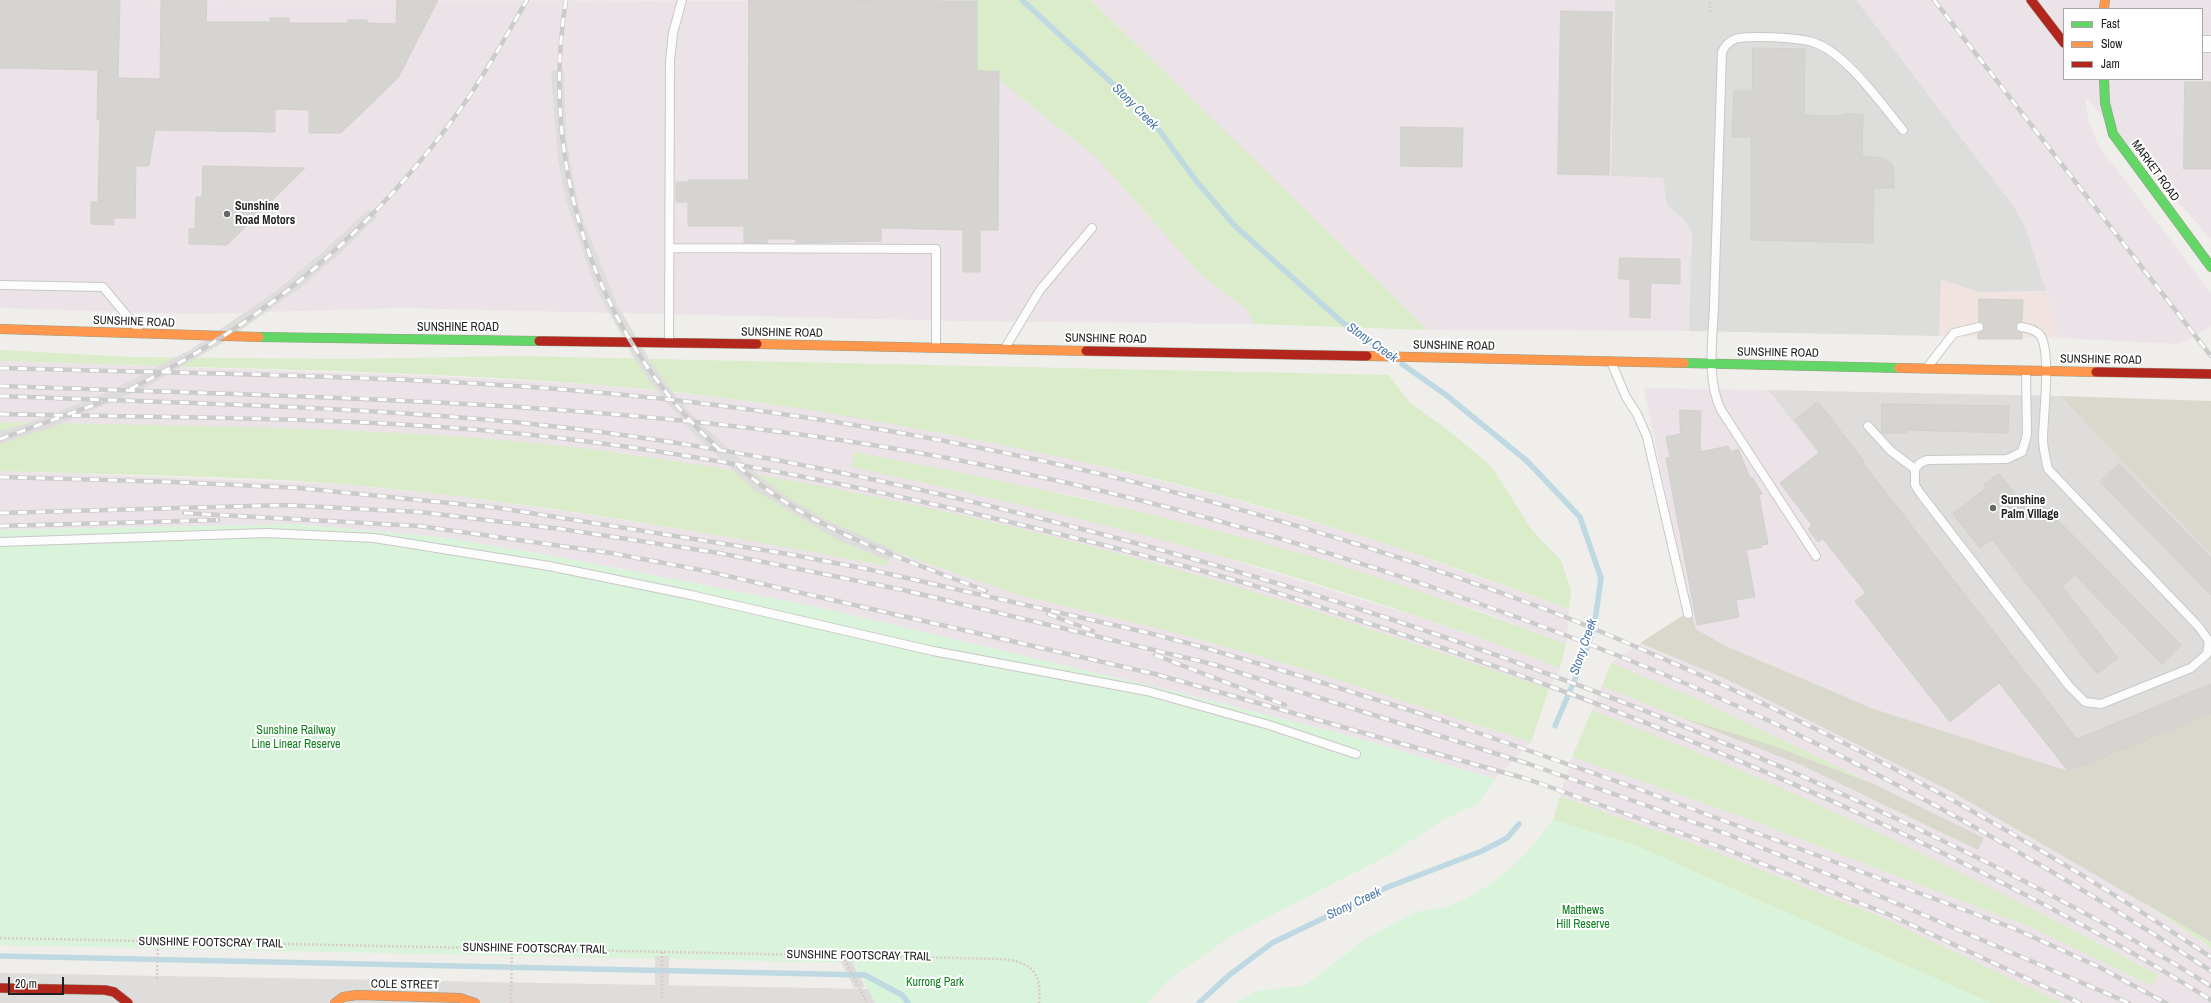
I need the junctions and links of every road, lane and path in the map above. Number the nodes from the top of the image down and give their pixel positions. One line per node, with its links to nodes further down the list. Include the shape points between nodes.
1 (682, 0): 9 (lane, via 673,33 670,61)
2 (1710, 0): 4 (path)
3 (2031, 0): 5 (main road)
4 (1710, 12)
5 (2063, 42)
6 (2104, 80): 10 (main road, MARKET ROAD, via 2105,103 2113,134)
7 (1903, 130): 20 (lane, via 1853,70 1831,51 1810,41 1770,37 1734,38 1726,44 1722,52)
8 (1092, 228): 18 (lane, via 1040,290)
9 (670, 248): 16 (lane); 17 (lane, via 936,249)
10 (2211, 267)
11 (0, 285): 15 (lane, via 103,287)
12 (1979, 327): 21 (lane, via 1954,333)
13 (2021, 327): 23 (lane, via 2035,331 2040,336 2044,345)
14 (0, 329): 15 (main road, SUNSHINE ROAD)
15 (142, 334): 16 (main road, SUNSHINE ROAD, via 372,340)
16 (669, 342): 17 (main road, SUNSHINE ROAD)
17 (936, 348): 18 (main road, SUNSHINE ROAD)
18 (1005, 348): 19 (main road, SUNSHINE ROAD)
19 (1611, 361): 20 (main road, SUNSHINE ROAD); 29 (lane, via 1647,437)
20 (1713, 364): 21 (main road, SUNSHINE ROAD); 28 (lane, via 1714,396 1721,410)
21 (1926, 368): 22 (main road, SUNSHINE ROAD)
22 (2026, 371): 23 (main road, SUNSHINE ROAD); 26 (lane, via 2026,435 2022,452 2007,459 1927,460)
23 (2046, 371): 24 (main road, SUNSHINE ROAD); 30 (lane, via 2043,439 2048,469 2198,626 2209,641)
24 (2211, 374)
25 (1868, 426): 26 (lane, via 1891,451)
26 (1915, 469): 30 (lane, via 1915,485 1920,493 2069,686 2085,702 2092,704 2113,700 2191,668)
27 (0, 542): 31 (lane, via 267,533 374,538 549,566 706,598 933,651 1147,691 1269,725)
28 (1816, 556)
29 (1688, 614)
30 (2209, 653)
31 (1356, 754)
32 (0, 938): 33 (path, SUNSHINE FOOTSCRAY TRAIL)
33 (158, 942): 34 (path, SUNSHINE FOOTSCRAY TRAIL); 37 (path)
34 (512, 949): 35 (path, SUNSHINE FOOTSCRAY TRAIL); 43 (path)
35 (662, 952): 36 (path, SUNSHINE FOOTSCRAY TRAIL); 39 (path)
36 (844, 956): 44 (path); 45 (path, SUNSHINE FOOTSCRAY TRAIL, via 1015,960 1038,976)
37 (157, 979)
38 (0, 988): 40 (main road, via 105,990 114,992)
39 (662, 998)
40 (128, 1003)
41 (335, 1003): 42 (main road, COLE STREET, via 343,997 357,995 460,998)
42 (475, 1003)
43 (512, 1003)
44 (867, 1003)
45 (1039, 1003)

